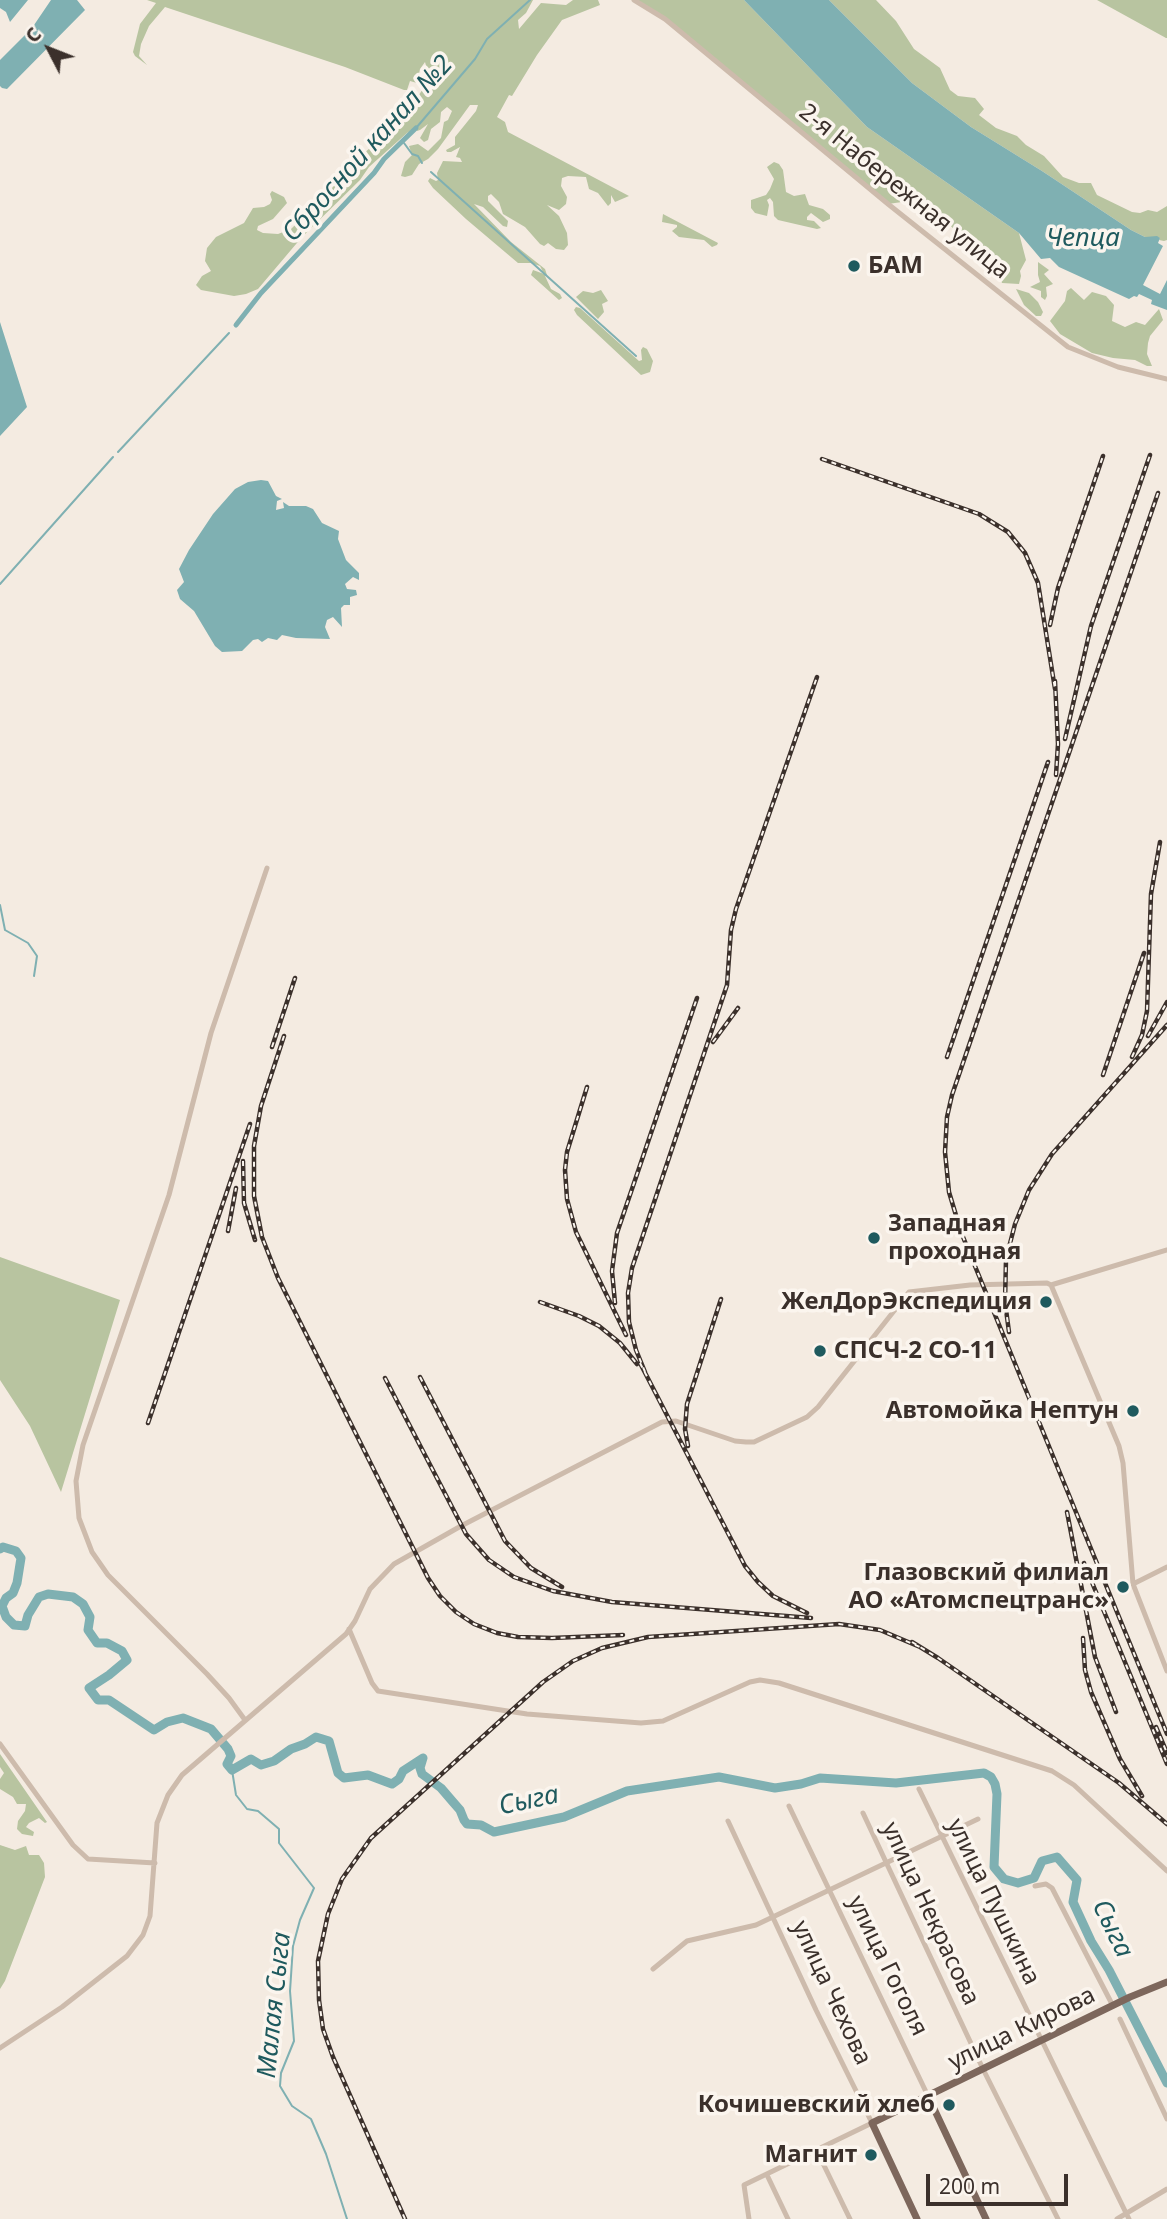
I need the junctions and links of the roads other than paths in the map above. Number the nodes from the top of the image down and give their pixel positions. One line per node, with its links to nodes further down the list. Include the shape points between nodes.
1 (634, 0): 2 (street, 2-я Набережная улица, via 665,19 1068,347 1118,367)
2 (1167, 379)
3 (267, 868): 10 (street, via 211,1034 169,1195 83,1445 75,1481 79,1518 92,1552 108,1575 207,1674)
4 (1167, 1250): 5 (street)
5 (1051, 1285): 7 (street, via 1119,1446); 8 (street, via 970,1285 909,1292 807,1417 754,1442 735,1441 680,1422 662,1422 394,1564 370,1589)
6 (1167, 1567): 7 (street)
7 (1133, 1584): 9 (street)
8 (349, 1629): 10 (street); 20 (street, via 378,1691 527,1714 663,1721 750,1682 779,1683 1052,1771 1074,1785)
9 (1167, 1671)
10 (245, 1720): 18 (street, via 182,1775 168,1795 158,1823)
11 (0, 1744): 18 (street, via 88,1859)
12 (919, 1789): 17 (street, улица Пушкина)
13 (789, 1806): 22 (street, улица Гоголя)
14 (863, 1813): 19 (street, улица Некрасова)
15 (978, 1819): 17 (street)
16 (728, 1821): 23 (street, улица Чехова)
17 (942, 1836): 19 (street); 28 (street, улица Пушкина)
18 (155, 1863): 29 (street, via 150,1916 143,1935 127,1955 62,2007)
19 (887, 1863): 22 (street); 30 (street, улица Некрасова)
20 (1167, 1871)
21 (1035, 1886): 26 (street, via 1052,1888)
22 (828, 1890): 23 (street); 31 (street, улица Гоголя)
23 (774, 1917): 24 (street, via 687,1941); 33 (street, улица Чехова)
24 (653, 1969)
25 (1167, 1982): 26 (main road, улица Кирова)
26 (1113, 2006): 28 (main road, улица Кирова)
27 (1119, 2019): 32 (street)
28 (1041, 2041): 30 (main road, улица Кирова); 37 (street, улица Пушкина)
29 (0, 2048)
30 (983, 2069): 31 (main road, улица Кирова); 43 (street, улица Некрасова)
31 (928, 2096): 33 (main road, улица Кирова); 42 (main road, улица Гоголя)
32 (1167, 2119)
33 (872, 2123): 34 (street, улица Кирова); 41 (main road, улица Чехова)
34 (817, 2151): 35 (street, улица Кирова); 40 (street)
35 (766, 2175): 38 (street, улица Кирова, via 744,2185); 39 (street)
36 (1167, 2189): 37 (street)
37 (1128, 2216): 44 (street)
38 (749, 2219)
39 (788, 2219)
40 (850, 2219)
41 (917, 2219)
42 (986, 2219)
43 (1058, 2219)
44 (1117, 2219)

